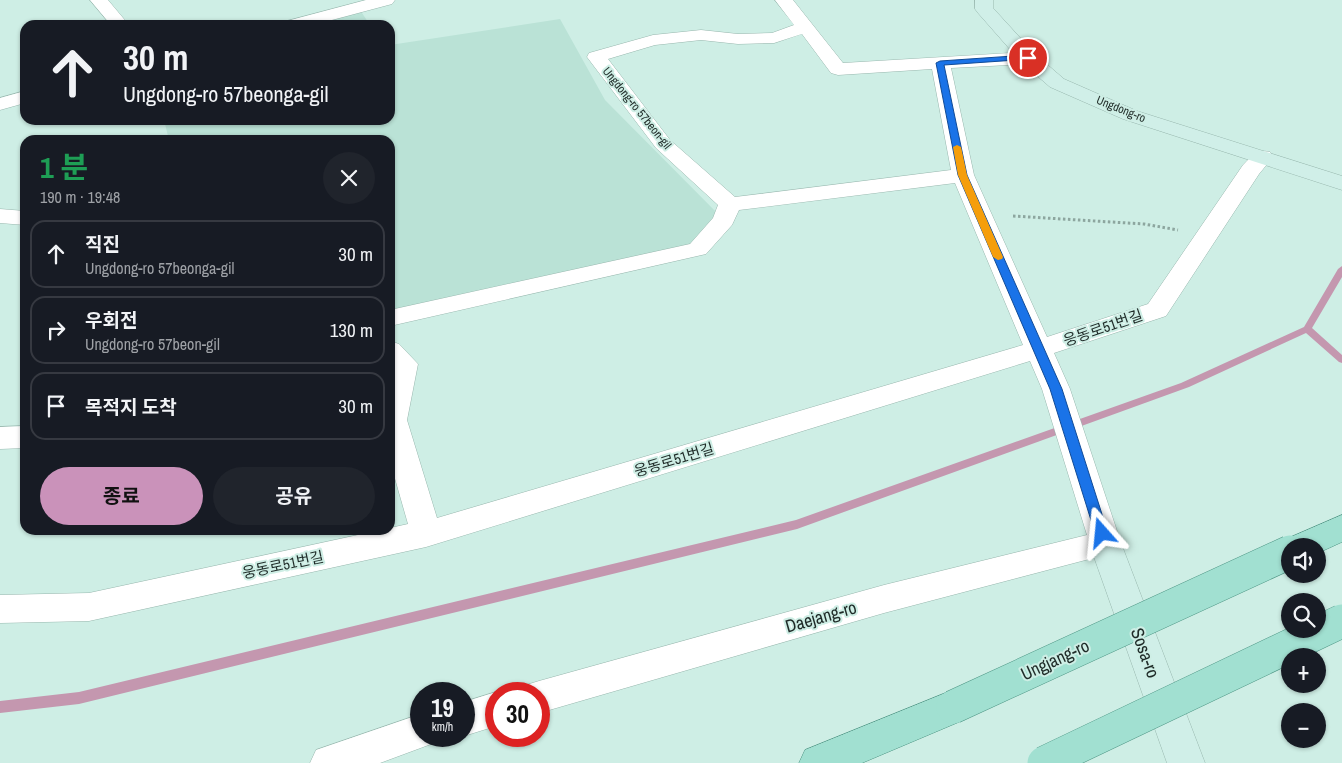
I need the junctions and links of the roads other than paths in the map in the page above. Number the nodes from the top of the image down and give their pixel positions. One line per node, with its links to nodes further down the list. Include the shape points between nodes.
1 (98, 0): 5 (street)
2 (386, 0): 6 (street)
3 (784, 0): 7 (street)
4 (984, 0): 8 (main road, Ungdong-ro, via 984,9)
5 (116, 20)
6 (312, 20)
7 (805, 27): 9 (street, via 838,69); 15 (street, Ungdong-ro 57beon-gil, via 774,38 700,34 653,40 596,57 663,144)
8 (1028, 58): 9 (street); 12 (main road, Ungdong-ro, via 1058,83 1130,115)
9 (940, 63): 13 (street)
10 (20, 99): 11 (street)
11 (0, 104)
12 (1262, 157): 14 (main road, Ungdong-ro); 19 (street, 웅동로51번길, via 1157,310)
13 (962, 175): 15 (street); 19 (street)
14 (1342, 182)
15 (730, 204): 18 (street, via 724,220 698,249)
16 (0, 216): 17 (street)
17 (20, 218)
18 (395, 317)
19 (1039, 349): 26 (street, via 1056,389); 27 (street, 웅동로51번길)
20 (395, 355): 21 (street, via 404,364)
21 (395, 403)
22 (395, 433): 27 (street)
23 (20, 437): 24 (street)
24 (0, 438)
25 (1342, 528): 28 (main road)
26 (1102, 533): 32 (street, Daejang-ro); 37 (main road, Sosa-ro)
27 (426, 534): 30 (street, 웅동로51번길, via 89,607)
28 (1320, 538)
29 (1281, 556): 35 (main road, Ungjang-ro, bridge, via 953,707)
30 (0, 609)
31 (1342, 621): 36 (main road, bridge)
32 (550, 694)
33 (410, 735): 34 (street)
34 (329, 763)
35 (818, 763)
36 (1044, 763)
37 (1186, 763)

